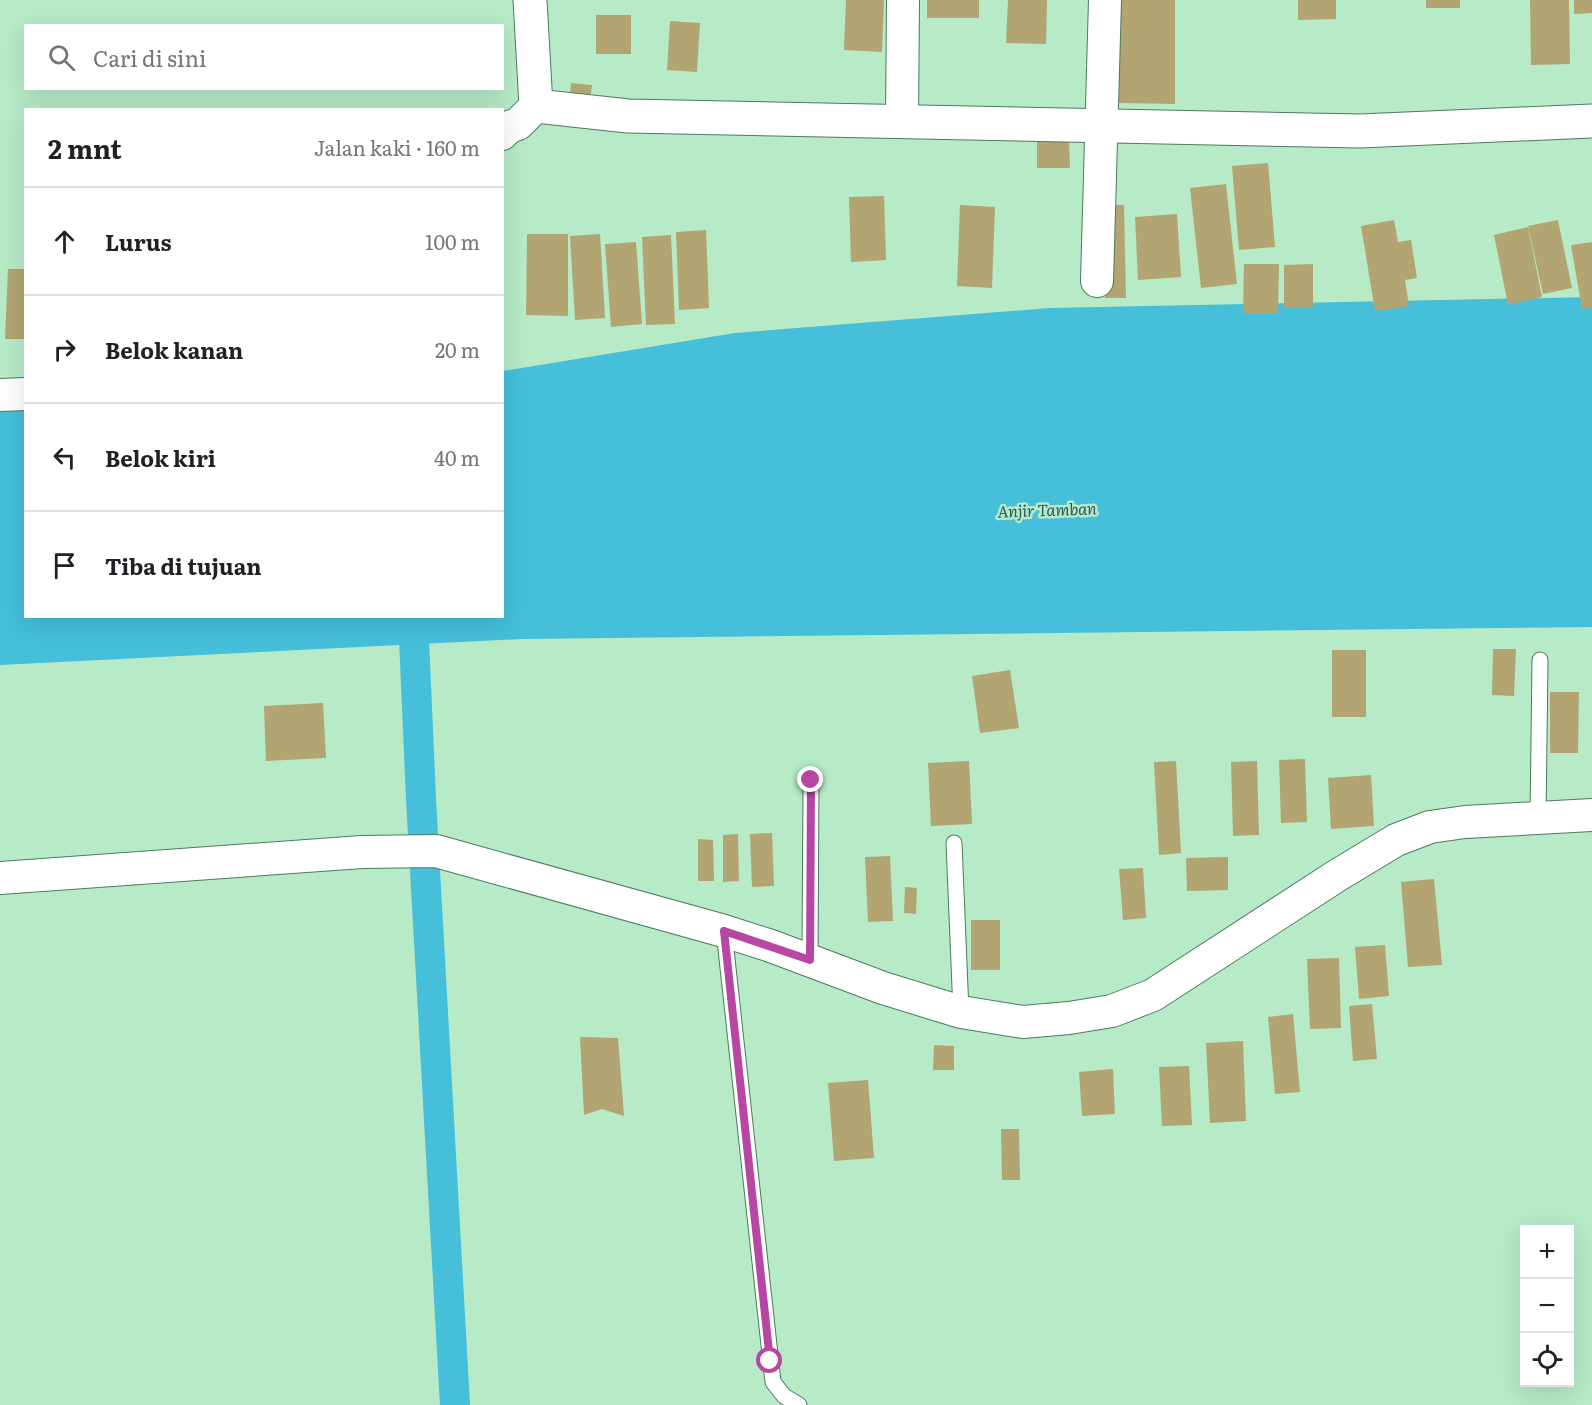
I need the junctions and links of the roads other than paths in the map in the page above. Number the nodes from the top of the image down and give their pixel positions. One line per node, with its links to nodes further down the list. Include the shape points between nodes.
1 (530, 0): 4 (street)
2 (903, 0): 5 (street)
3 (1105, 0): 7 (street)
4 (536, 106): 5 (street, via 628,116); 8 (street)
5 (902, 121): 7 (street)
6 (1592, 121): 7 (street, via 1360,131)
7 (1102, 125): 9 (street)
8 (504, 132)
9 (1097, 281)
10 (24, 394): 11 (street)
11 (0, 395)
12 (1540, 660): 15 (lane)
13 (811, 780): 19 (lane)
14 (1592, 815): 15 (street)
15 (1538, 818): 20 (street, via 1430,827 1396,840 1153,995 1112,1011 1023,1022)
16 (954, 843): 20 (lane)
17 (0, 878): 18 (street, via 362,852 436,851)
18 (724, 931): 19 (street); 21 (lane, via 773,1382 784,1396)
19 (810, 960): 20 (street)
20 (961, 1012)
21 (799, 1405)

